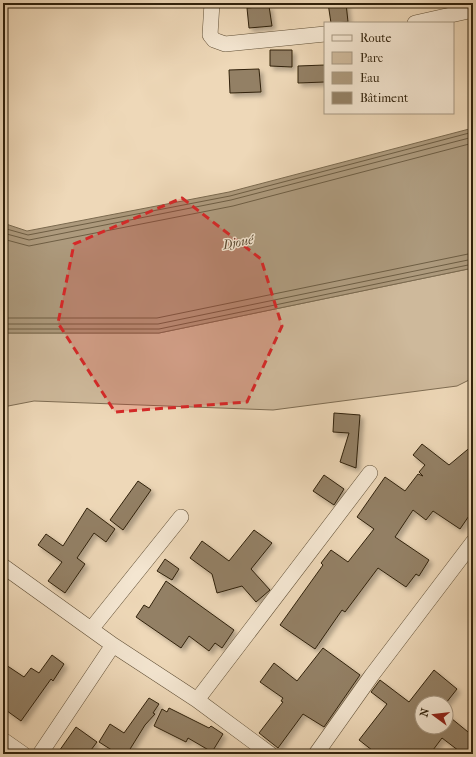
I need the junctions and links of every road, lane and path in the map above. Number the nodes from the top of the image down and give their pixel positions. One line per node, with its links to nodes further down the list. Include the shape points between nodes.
1 (212, 3): 4 (street, via 210,35 214,40 225,44)
2 (473, 10): 3 (street)
3 (419, 22)
4 (324, 34)
5 (370, 473): 11 (street)
6 (181, 517): 9 (street)
7 (473, 542): 16 (street, via 372,675)
8 (3, 566): 9 (street)
9 (92, 628): 10 (street)
10 (113, 645): 11 (street); 14 (street)
11 (197, 700): 15 (street)
12 (3, 740): 13 (street)
13 (23, 754)
14 (40, 754)
15 (270, 754)
16 (316, 754)

